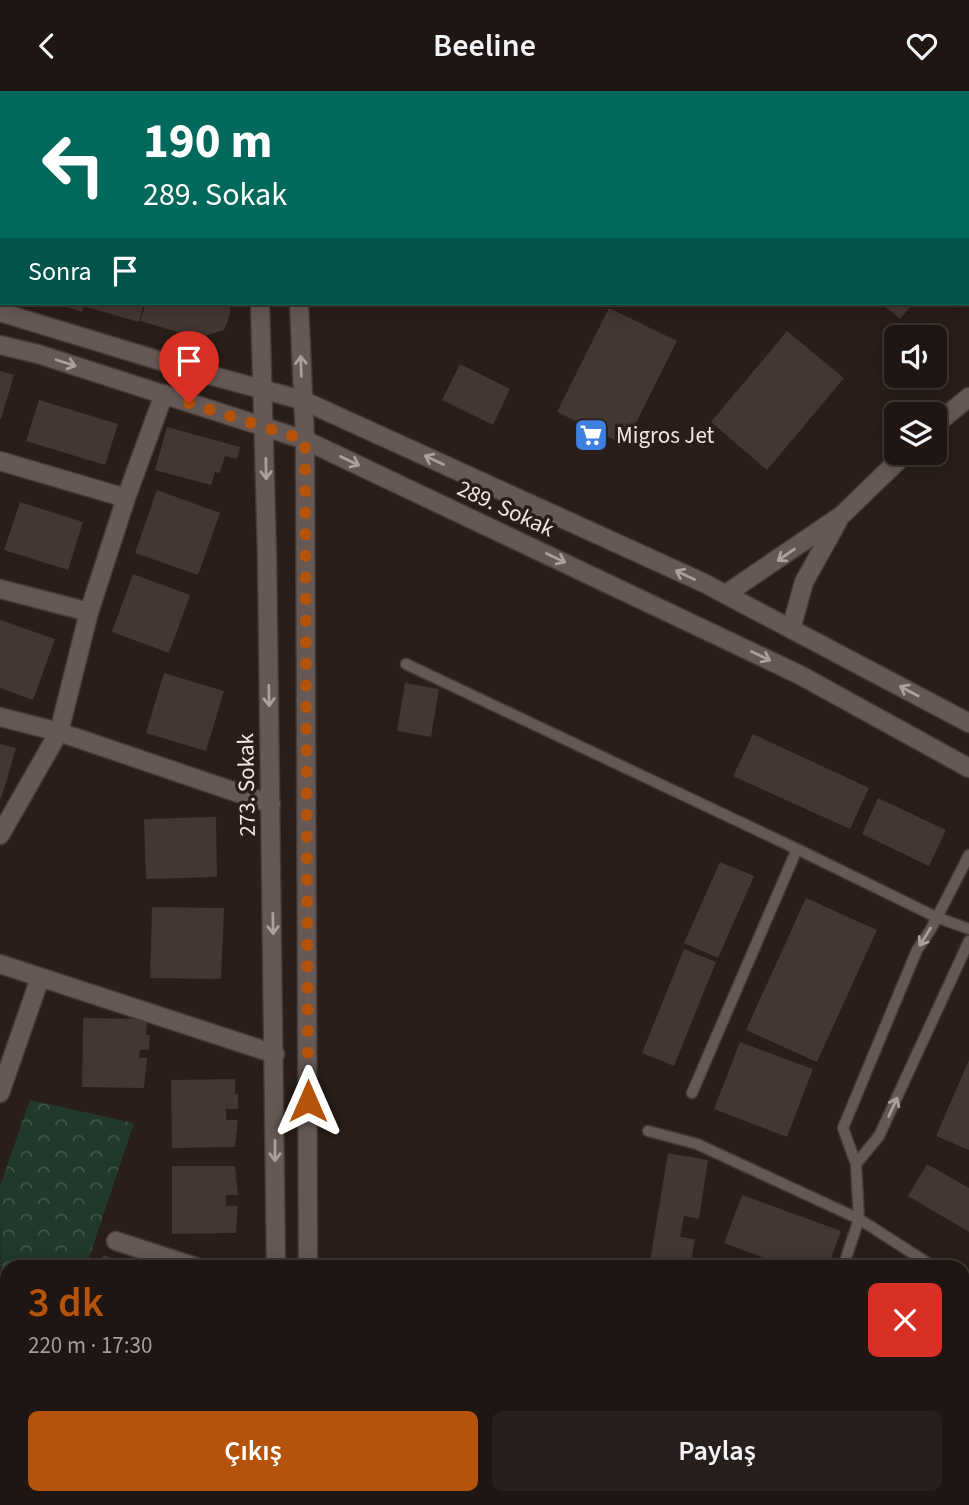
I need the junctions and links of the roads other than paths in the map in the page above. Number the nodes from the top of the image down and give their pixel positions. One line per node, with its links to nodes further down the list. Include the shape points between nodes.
1 (260, 305): 5 (street, 273. Sokak)
2 (299, 305): 8 (street, one-way to 2)
3 (0, 312): 5 (street)
4 (0, 345): 6 (street, 289. Sokak, one-way to 6)
5 (261, 388): 8 (street); 10 (street, 273. Sokak)
6 (164, 394): 10 (street, 289. Sokak); 14 (street)
7 (969, 397): 9 (street)
8 (302, 400): 11 (street); 17 (street, one-way to 8)
9 (947, 415)
10 (265, 427): 11 (street, 289. Sokak); 25 (street, 273. Sokak, one-way to 25)
11 (305, 440): 24 (street, 289. Sokak, one-way to 24, via 800,675); 43 (street)
12 (0, 461): 14 (street)
13 (894, 465): 15 (street)
14 (125, 498): 18 (street)
15 (842, 515): 17 (street, one-way to 17); 19 (street, via 804,582)
16 (0, 589): 18 (street)
17 (726, 594): 19 (street)
18 (89, 612): 23 (street)
19 (791, 628): 22 (street, one-way to 19)
20 (406, 664): 27 (lane)
21 (0, 717): 23 (street)
22 (969, 723)
23 (59, 732): 25 (street); 26 (street)
24 (969, 768)
25 (271, 804): 34 (street, 273. Sokak, one-way to 34)
26 (0, 835)
27 (797, 849): 29 (lane); 36 (lane)
28 (969, 855): 29 (lane)
29 (936, 917): 30 (lane); 38 (lane, one-way to 38, via 917,950 843,1128)
30 (969, 929)
31 (969, 941): 38 (lane, one-way to 31, via 880,1136)
32 (0, 964): 33 (street)
33 (40, 978): 34 (street); 35 (street)
34 (275, 1054): 42 (street, 273. Sokak, one-way to 42)
35 (0, 1093)
36 (692, 1093)
37 (648, 1131): 39 (lane, via 696,1144)
38 (856, 1164): 39 (lane)
39 (859, 1219): 44 (lane); 45 (lane)
40 (116, 1241): 41 (street)
41 (174, 1260)
42 (276, 1260)
43 (308, 1260)
44 (845, 1260)
45 (923, 1260)

